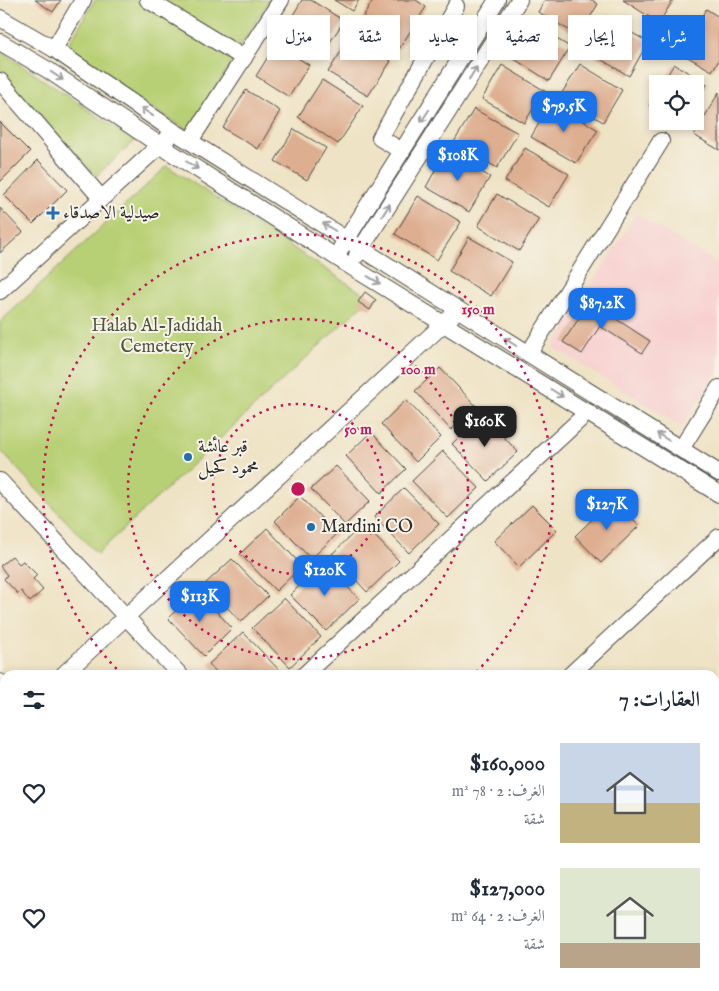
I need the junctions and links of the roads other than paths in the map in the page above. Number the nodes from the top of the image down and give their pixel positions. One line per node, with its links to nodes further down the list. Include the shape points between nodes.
1 (84, 0): 12 (street)
2 (148, 0): 14 (street)
3 (281, 0): 14 (street)
4 (497, 0): 9 (street)
5 (520, 0): 7 (street)
6 (454, 2): 20 (street, via 380,138)
7 (510, 15)
8 (0, 18): 12 (street)
9 (478, 32): 10 (street); 20 (street, one-way to 20)
10 (487, 38)
11 (0, 42): 19 (street, one-way to 19, via 48,70)
12 (54, 49): 16 (street, one-way to 12)
13 (487, 51): 23 (street, one-way to 13)
14 (244, 58): 17 (street)
15 (0, 81): 21 (street)
16 (175, 132): 17 (street); 19 (street)
17 (190, 141): 22 (street, one-way to 17)
18 (661, 141): 29 (street)
19 (161, 146): 21 (street); 24 (street, one-way to 24)
20 (402, 151): 22 (street)
21 (101, 198): 26 (street)
22 (347, 238): 23 (street); 24 (street)
23 (362, 248): 25 (street); 27 (street)
24 (336, 256): 25 (street)
25 (350, 266): 28 (street, one-way to 28)
26 (0, 291)
27 (459, 310): 28 (street); 29 (street, one-way to 27)
28 (444, 322): 31 (street, one-way to 31); 37 (street)
29 (529, 353): 32 (street, one-way to 29)
30 (719, 388): 32 (street)
31 (588, 412): 35 (street); 40 (street)
32 (681, 449): 33 (street)
33 (719, 473)
34 (0, 482): 37 (street)
35 (719, 494)
36 (719, 537): 41 (street)
37 (126, 617): 38 (street); 39 (street)
38 (68, 670)
39 (175, 670)
40 (309, 670)
41 (575, 670)

